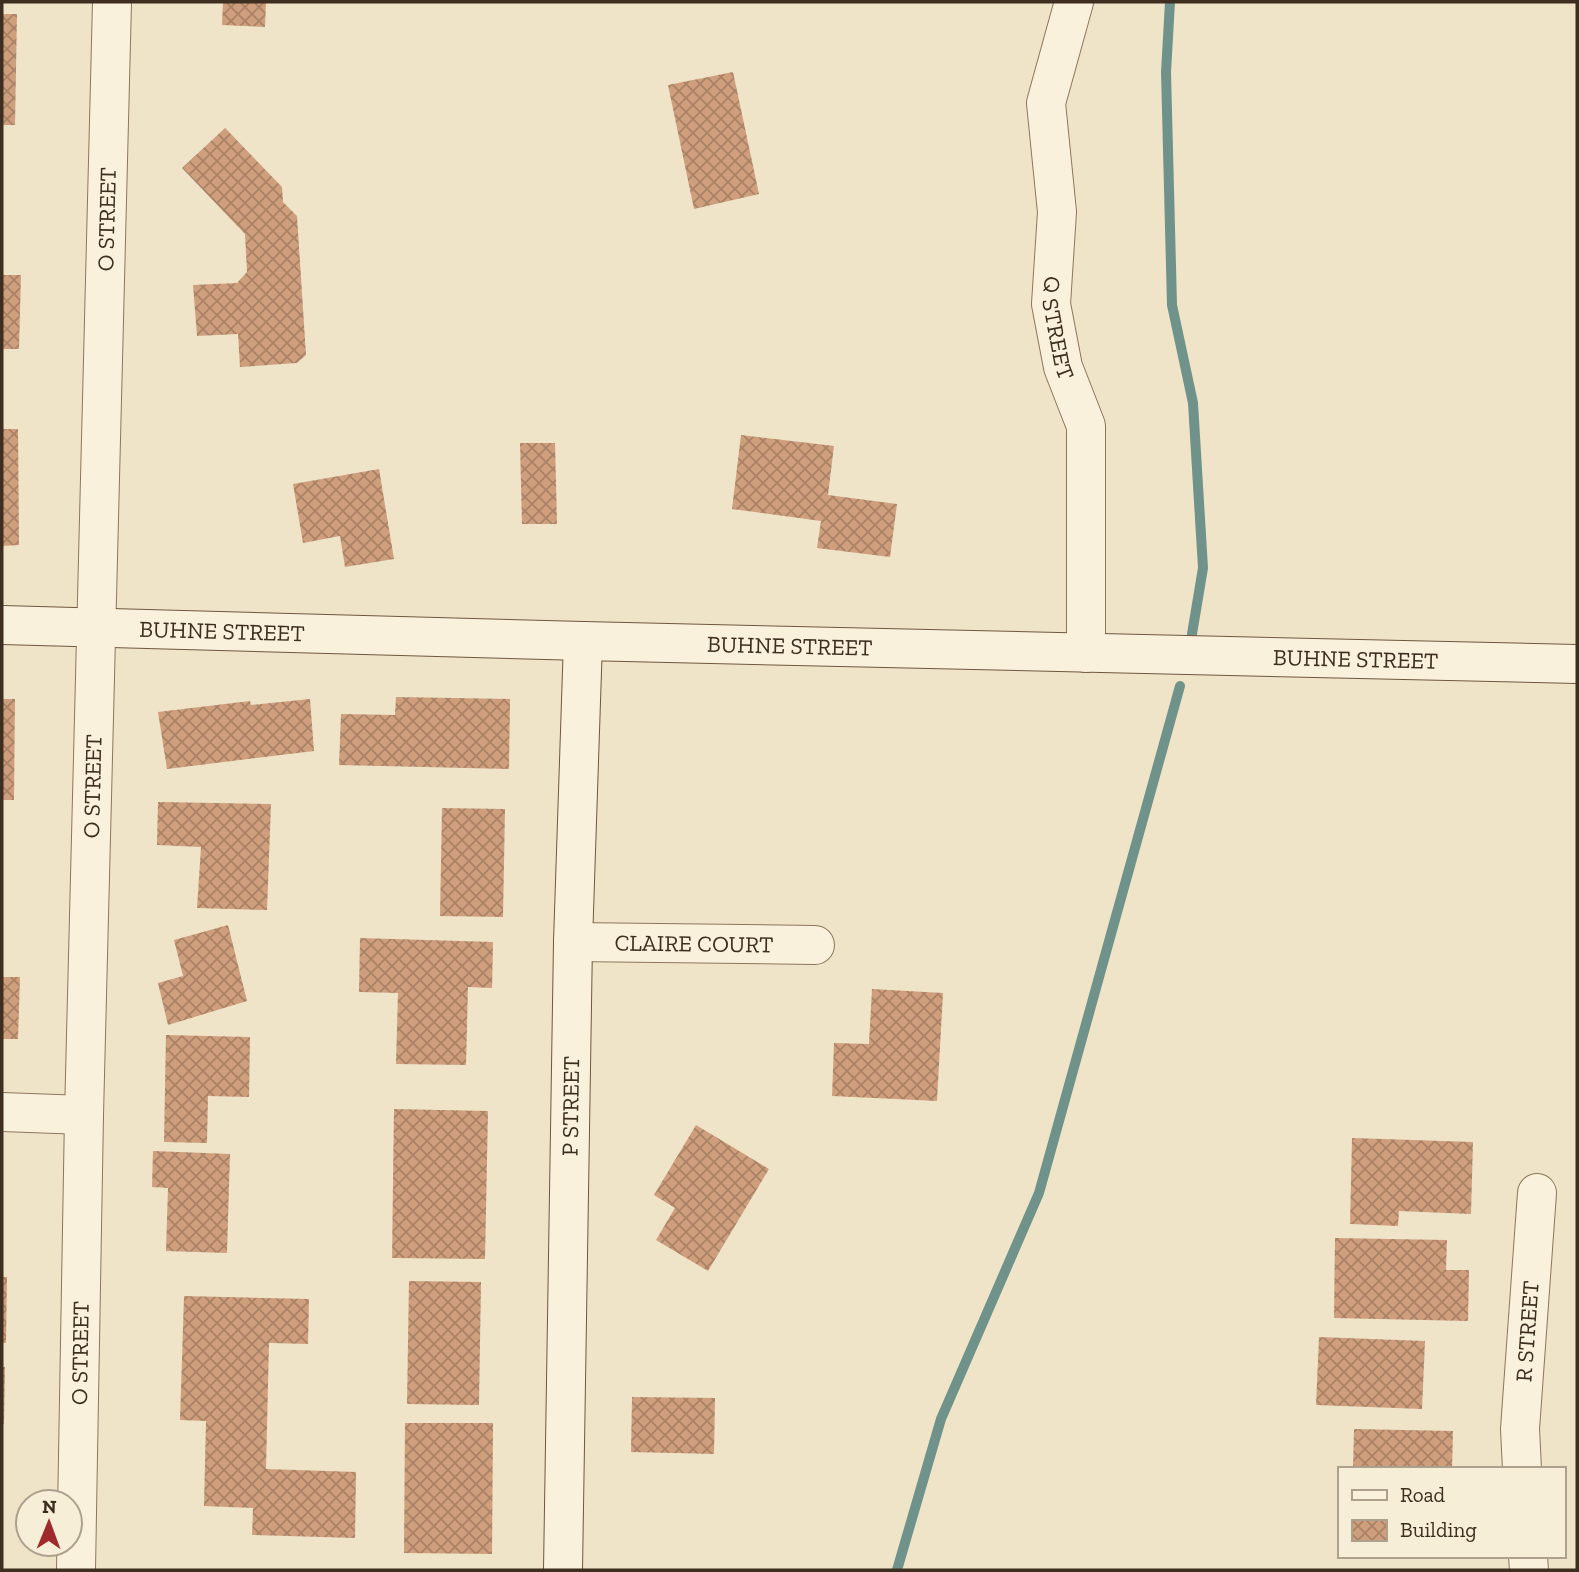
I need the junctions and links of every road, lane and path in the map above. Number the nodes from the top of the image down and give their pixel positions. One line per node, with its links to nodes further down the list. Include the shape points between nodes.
1 (112, 2): 4 (street, O STREET)
2 (1074, 2): 6 (street, Q STREET, via 1046,103 1056,212 1051,304 1063,367 1086,426)
3 (2, 625): 4 (street, BUHNE STREET)
4 (97, 628): 5 (street, BUHNE STREET); 11 (street, O STREET)
5 (583, 641): 6 (street, BUHNE STREET); 8 (street, P STREET)
6 (1086, 653): 7 (street, BUHNE STREET)
7 (1577, 664)
8 (573, 942): 9 (street, CLAIRE COURT); 15 (street, P STREET)
9 (815, 945)
10 (2, 1112): 11 (street)
11 (84, 1115): 14 (street, O STREET)
12 (1537, 1193): 13 (street, R STREET, via 1520,1429)
13 (1522, 1467)
14 (76, 1570)
15 (563, 1570)

